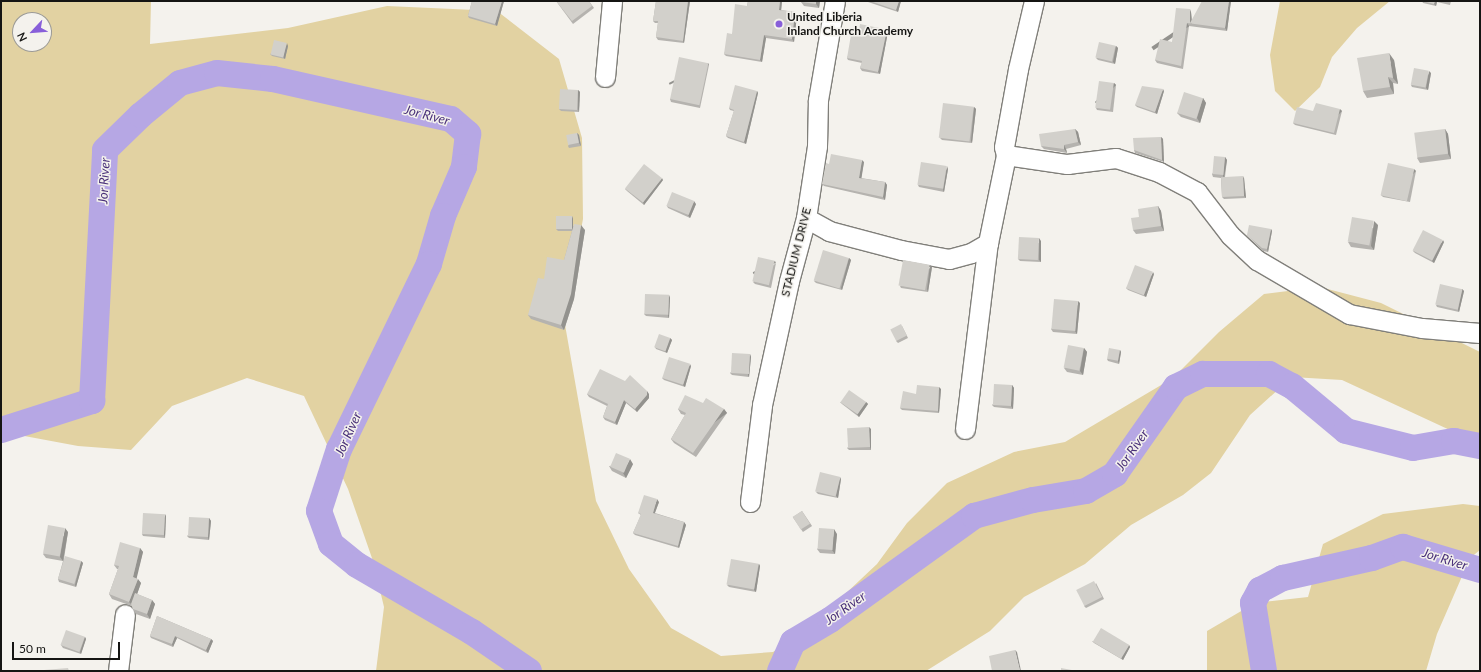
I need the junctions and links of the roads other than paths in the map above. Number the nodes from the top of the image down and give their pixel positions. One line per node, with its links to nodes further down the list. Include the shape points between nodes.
1 (612, 1): 4 (street)
2 (835, 1): 6 (street, STADIUM DRIVE, via 818,100 817,146)
3 (1034, 1): 5 (street, via 1008,122 1004,148)
4 (605, 77)
5 (1006, 155): 7 (street); 8 (street, via 1067,164 1116,158 1159,172 1197,192 1230,234 1257,260 1349,314 1422,328)
6 (806, 218): 7 (street, via 829,231 901,250 949,259 971,253); 10 (street, STADIUM DRIVE, via 762,405)
7 (988, 243): 9 (street)
8 (1480, 333)
9 (965, 429)
10 (750, 502)
11 (125, 614): 12 (street)
12 (118, 671)

